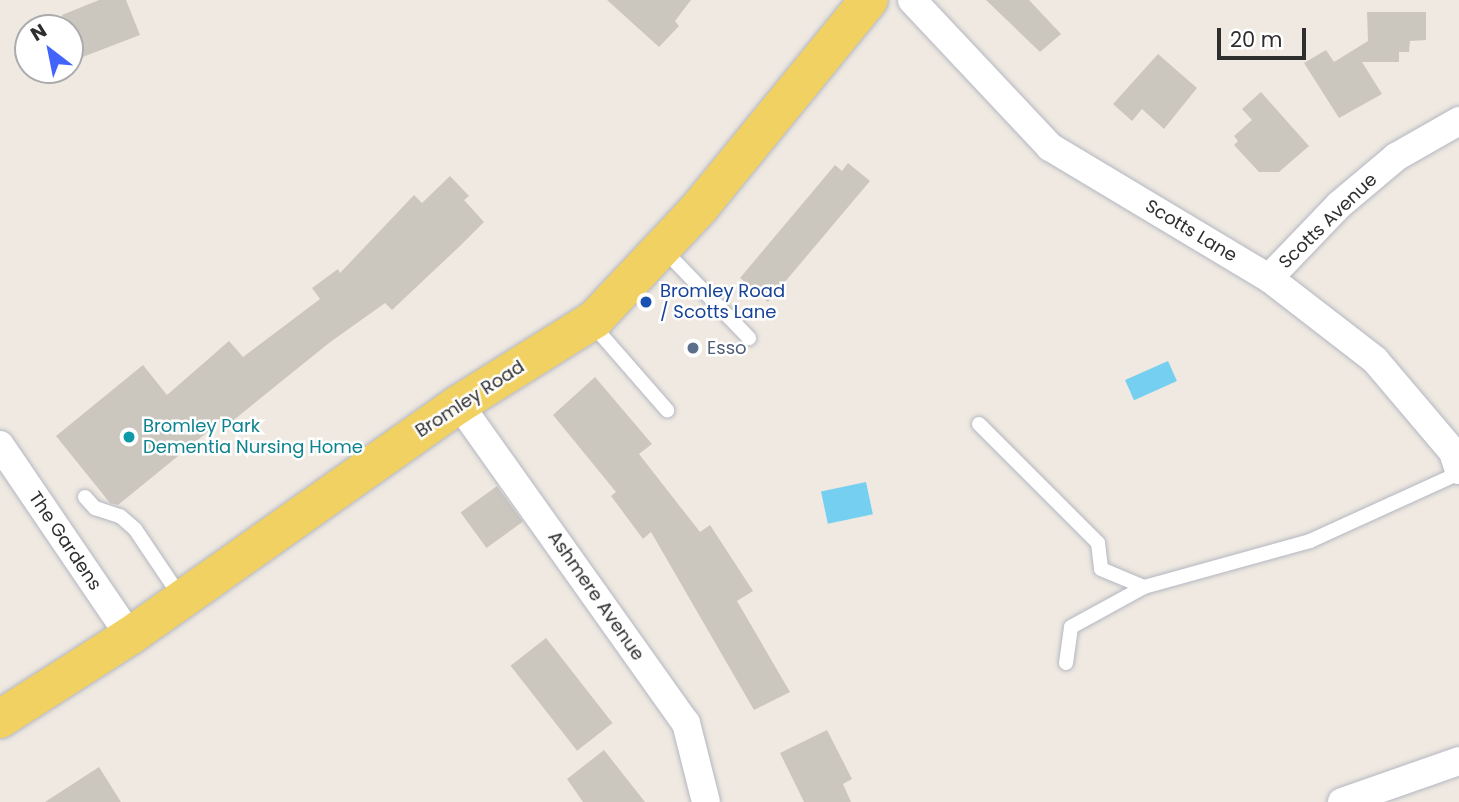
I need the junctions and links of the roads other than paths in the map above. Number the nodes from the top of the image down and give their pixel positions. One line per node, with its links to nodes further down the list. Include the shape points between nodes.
1 (869, 0): 4 (main road, Bromley Road)
2 (912, 0): 5 (street, Scotts Lane, via 1050,147)
3 (1459, 121): 5 (street, Scotts Avenue, via 1396,157 1339,205)
4 (662, 248): 6 (main road, Bromley Road); 7 (lane)
5 (1269, 278): 12 (street, Scotts Lane, via 1375,360 1453,452)
6 (591, 321): 8 (main road, Bromley Road); 9 (lane)
7 (749, 338)
8 (459, 404): 15 (main road, Bromley Road); 20 (street, Ashmere Avenue, via 686,723)
9 (667, 410)
10 (979, 424): 14 (lane, via 1098,542 1101,569)
11 (0, 445): 16 (street, The Gardens)
12 (1459, 471): 14 (lane, via 1310,541)
13 (85, 497): 15 (lane, via 95,508 120,516 135,529)
14 (1144, 587): 17 (lane, via 1072,627)
15 (182, 599): 16 (main road, Bromley Road)
16 (130, 636): 18 (main road, Bromley Road)
17 (1066, 663)
18 (0, 719)
19 (1459, 761): 21 (street)
20 (706, 802)
21 (1342, 802)

